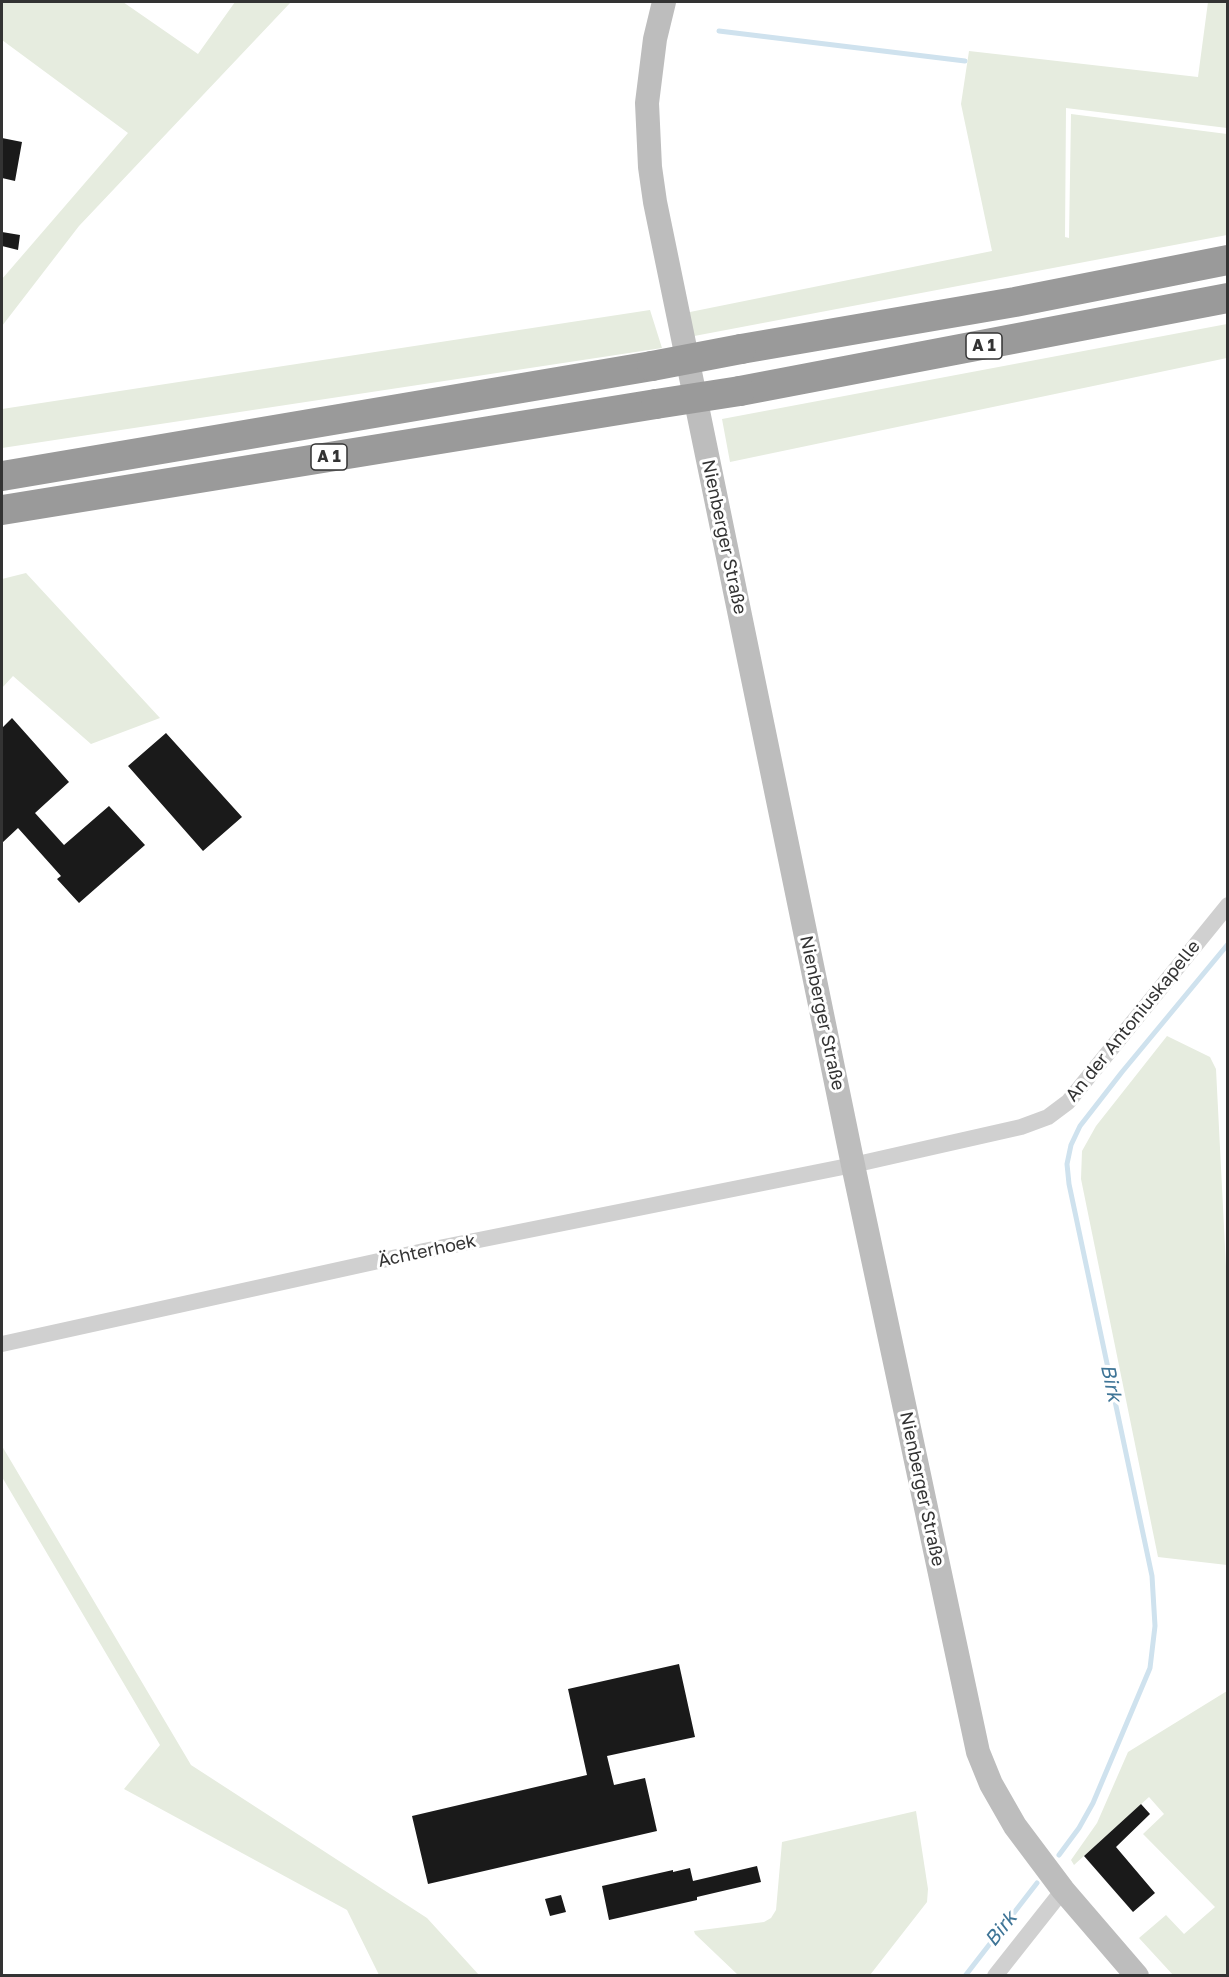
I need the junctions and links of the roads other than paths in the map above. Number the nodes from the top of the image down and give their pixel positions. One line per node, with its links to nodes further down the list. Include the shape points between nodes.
1 (664, 2): 7 (street, Nienberger Straße, via 647,103 650,167)
2 (1227, 260): 4 (highway, A 1, bridge, via 1015,302)
3 (1227, 298): 5 (highway, A 1, bridge, via 740,391)
4 (2, 476)
5 (2, 510)
6 (1227, 905): 7 (street, An der Antoniuskapelle, via 1068,1102 1048,1117 1021,1127)
7 (853, 1165): 8 (street, Ächterhoek, via 424,1251); 9 (street, Nienberger Straße, via 978,1752 1015,1826)
8 (2, 1344)
9 (1063, 1890): 10 (street); 11 (street, Nienberger Straße)
10 (995, 1976)
11 (1137, 1976)

